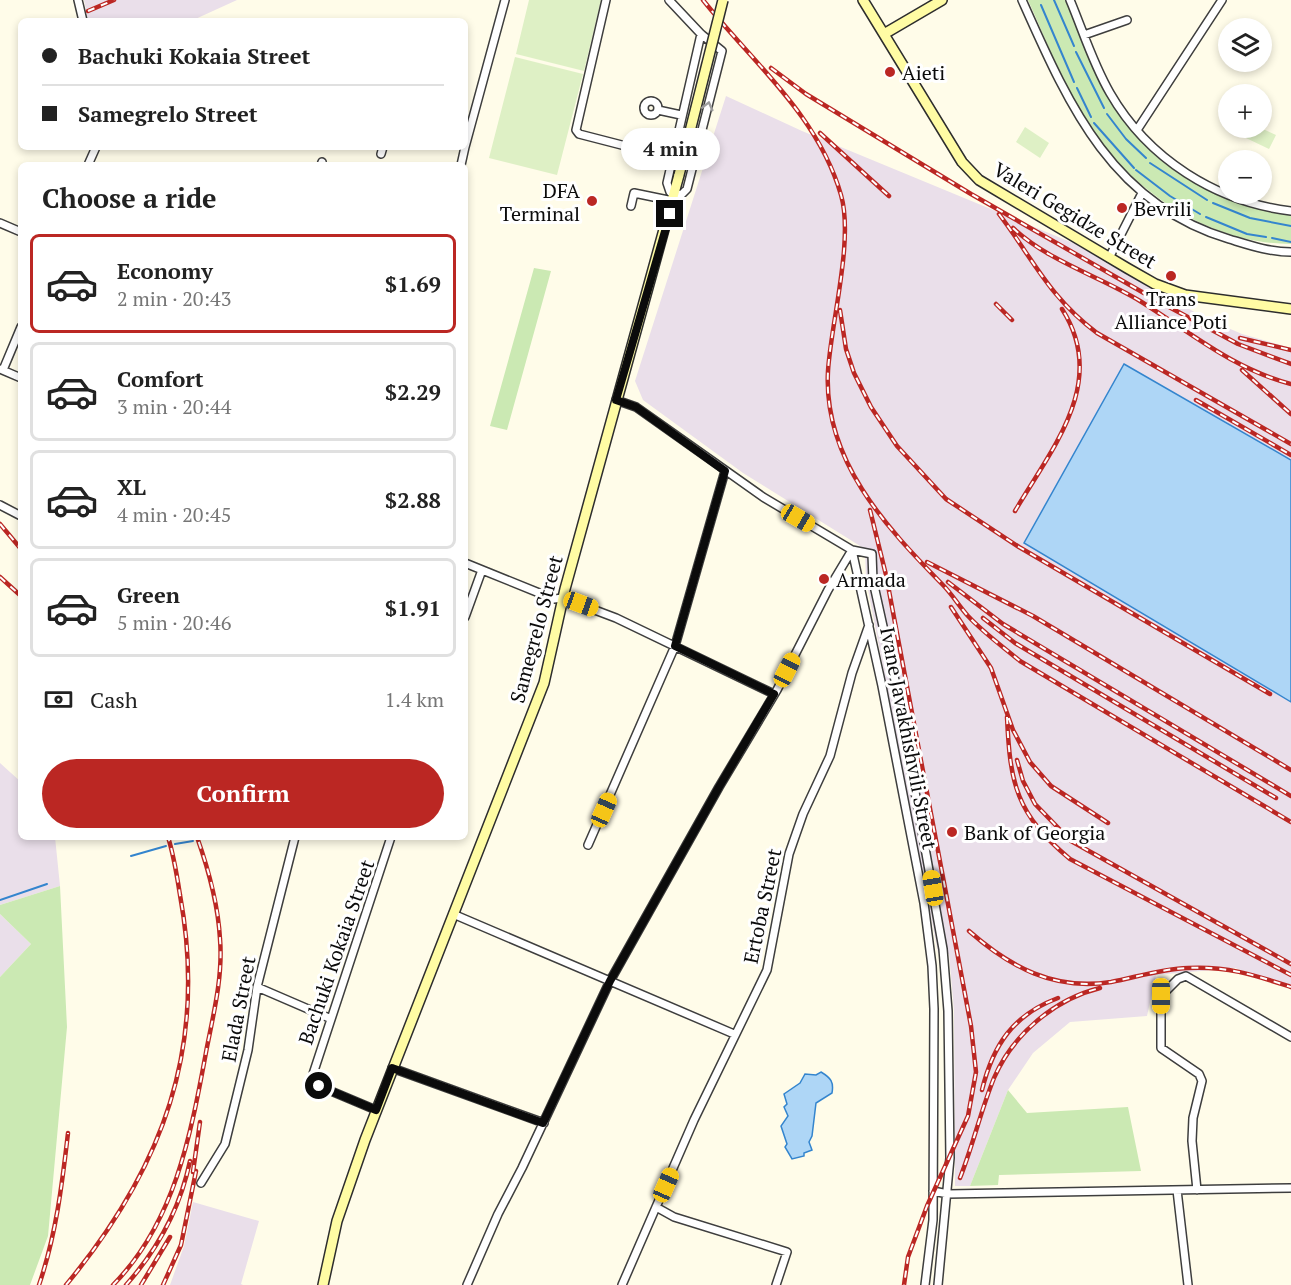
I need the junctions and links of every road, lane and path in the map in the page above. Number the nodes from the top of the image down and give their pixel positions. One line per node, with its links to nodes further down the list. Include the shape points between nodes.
1 (78, 0): 11 (street)
2 (505, 0): 19 (street)
3 (606, 0): 20 (street, via 576,130)
4 (669, 0): 13 (street)
5 (723, 0): 22 (main road, Samegrelo Street, bridge)
6 (862, 0): 14 (main road, Valeri Gegidze Street)
7 (942, 0): 14 (main road)
8 (1022, 0): 21 (street, via 1084,125)
9 (1070, 0): 15 (street)
10 (1222, 0): 18 (street)
11 (82, 18)
12 (1127, 20): 15 (street)
13 (701, 34): 17 (street); 22 (street, one-way to 13, via 687,189 722,53)
14 (884, 34): 28 (main road, Valeri Gegidze Street, via 979,180)
15 (1084, 35): 18 (street, via 1110,93)
16 (658, 110): 17 (street)
17 (681, 116): 20 (street)
18 (1137, 130): 24 (street, via 1173,165 1215,191)
19 (468, 135)
20 (672, 158): 22 (street, via 667,186)
21 (1142, 193): 27 (street, via 1195,228 1262,249); 28 (street)
22 (674, 198): 23 (street, via 634,193); 33 (main road, Samegrelo Street)
23 (631, 206)
24 (1291, 211)
25 (0, 223): 26 (street)
26 (18, 231)
27 (1291, 252)
28 (1109, 258): 29 (main road, Valeri Gegidze Street, via 1155,284 1185,295)
29 (1291, 309)
30 (18, 333): 31 (street)
31 (1, 369): 32 (street)
32 (18, 377)
33 (616, 400): 34 (street, via 636,407); 40 (main road, Samegrelo Street)
34 (725, 471): 37 (street); 43 (street)
35 (0, 505): 36 (street)
36 (18, 514)
37 (852, 550): 42 (street, Ivane Javakhishvili Street); 44 (street); 62 (street, via 872,554 873,581 898,696 943,949 948,1011)
38 (468, 564): 39 (street)
39 (482, 570): 40 (street, via 554,599); 41 (street)
40 (563, 598): 43 (street); 48 (main road, Samegrelo Street, via 544,683)
41 (468, 609)
42 (869, 625): 52 (street, Ertoba Street, via 830,756 789,854 767,970); 61 (street, Ivane Javakhishvili Street, via 929,945 934,1009)
43 (675, 646): 44 (street); 47 (street)
44 (774, 694): 49 (street)
45 (294, 840): 50 (street, Elada Street)
46 (390, 840): 51 (street, Bachuki Kokaia Street)
47 (588, 845)
48 (453, 914): 49 (street); 54 (main road, Samegrelo Street)
49 (610, 981): 52 (street); 56 (street)
50 (257, 987): 51 (street); 57 (street, Elada Street, via 248,1050 225,1144)
51 (329, 1018): 55 (street, Bachuki Kokaia Street, via 314,1082)
52 (734, 1034): 63 (street, Ertoba Street)
53 (1291, 1037): 60 (street, via 1186,976 1161,996 1161,1048 1199,1074 1202,1081 1193,1118)
54 (392, 1068): 55 (main road, Samegrelo Street); 56 (street)
55 (376, 1110): 64 (main road, Samegrelo Street, via 338,1221)
56 (543, 1123): 65 (street)
57 (201, 1183)
58 (1291, 1188): 60 (street)
59 (1177, 1190): 60 (street); 62 (street); 70 (street)
60 (1197, 1190)
61 (933, 1191): 62 (street); 68 (street, Ivane Javakhishvili Street)
62 (948, 1194): 69 (street)
63 (656, 1208): 66 (street, Ertoba Street); 67 (street, via 787,1252)
64 (323, 1285)
65 (467, 1285)
66 (622, 1285)
67 (776, 1285)
68 (925, 1285)
69 (938, 1285)
70 (1188, 1285)

